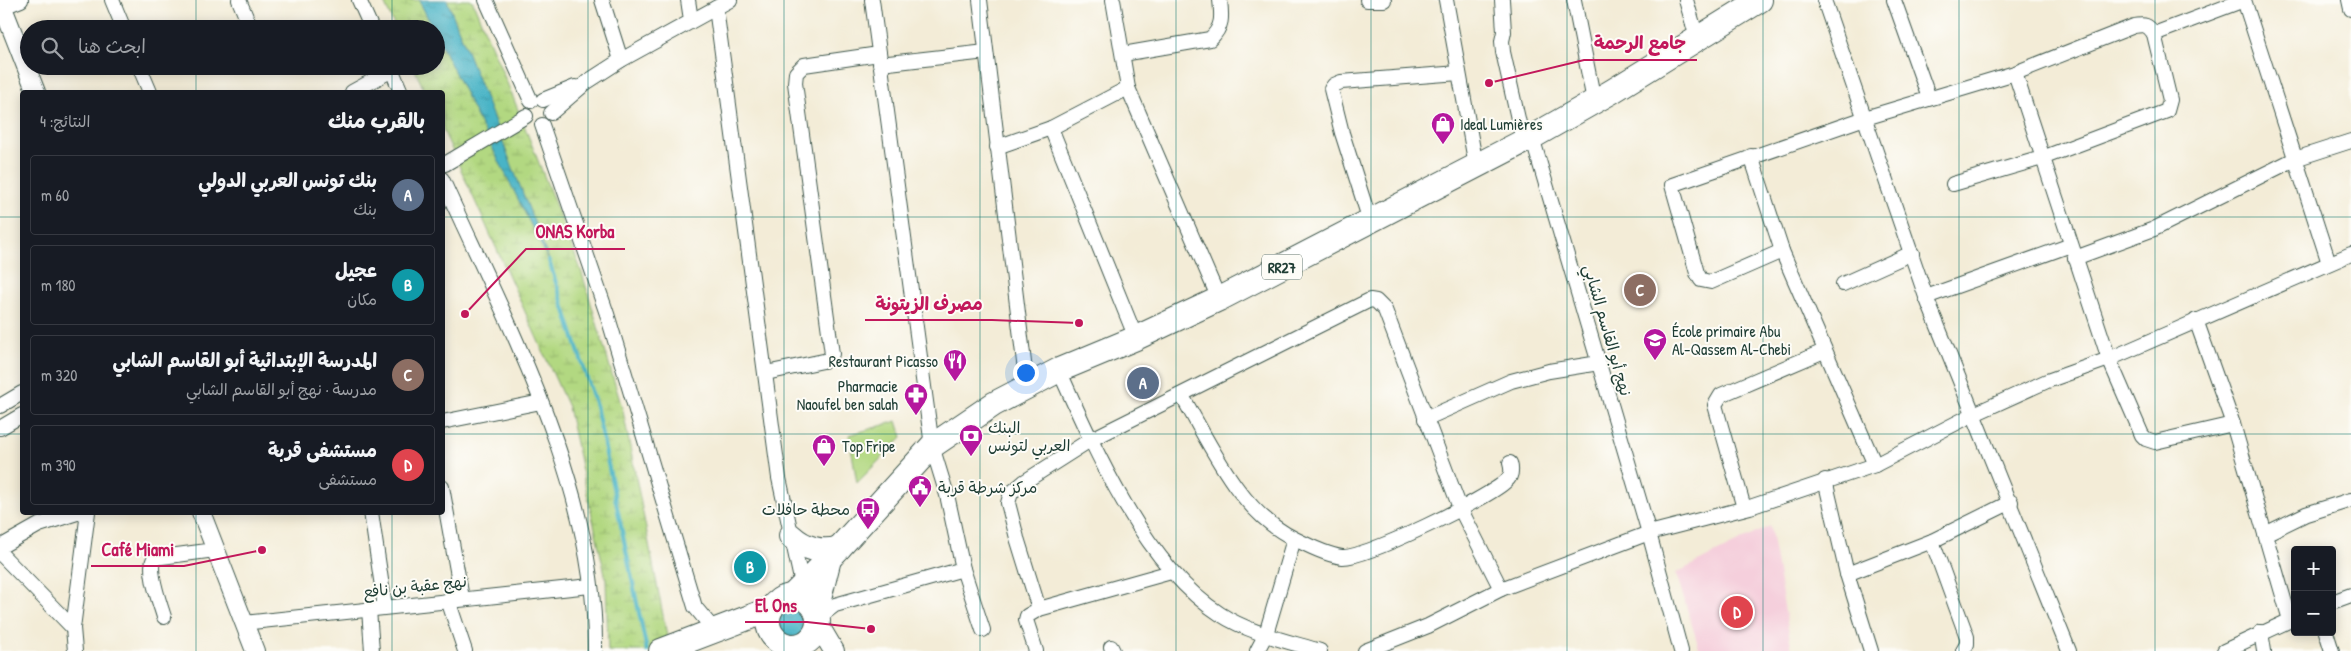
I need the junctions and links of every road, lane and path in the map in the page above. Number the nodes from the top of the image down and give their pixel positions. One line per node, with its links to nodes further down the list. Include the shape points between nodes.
1 (21, 0): 24 (street)
2 (112, 0): 27 (street)
3 (239, 0): 28 (street)
4 (359, 0): 29 (street)
5 (486, 0): 51 (street)
6 (602, 0): 37 (street)
7 (688, 0): 30 (street)
8 (730, 0): 25 (street)
9 (872, 0): 36 (street)
10 (980, 0): 34 (street)
11 (1113, 0): 35 (street)
12 (1220, 0): 35 (street, via 1222,24 1210,39)
13 (1367, 0): 14 (street)
14 (1384, 0)
15 (1446, 0): 38 (street)
16 (1502, 0): 58 (street, نهج أبو القاسم الشابي, via 1502,52)
17 (1574, 0): 52 (street)
18 (1686, 0): 32 (street)
19 (1760, 0): 32 (highway, RR27)
20 (1824, 0): 55 (street)
21 (1894, 0): 50 (street)
22 (2244, 0): 31 (street); 63 (street)
23 (2350, 0): 26 (street)
24 (1, 4): 33 (street)
25 (716, 8): 30 (street); 84 (street)
26 (2351, 9)
27 (120, 20)
28 (247, 20)
29 (368, 20)
30 (691, 20): 37 (street)
31 (2154, 34): 39 (street, via 2147,25 2134,26); 62 (street, via 2170,100 2167,112)
32 (1697, 38): 52 (highway, RR27)
33 (20, 52)
34 (986, 52): 36 (street); 60 (street)
35 (1123, 54): 45 (street)
36 (879, 59): 84 (street, via 804,65 796,73 794,82 832,354 828,360); 97 (street)
37 (621, 60): 44 (street)
38 (1459, 73): 65 (street); 69 (street, via 1341,82 1331,89)
39 (2015, 73): 50 (street); 62 (street)
40 (29, 75): 46 (street)
41 (143, 75): 47 (street)
42 (380, 75): 48 (street)
43 (394, 75): 49 (street)
44 (587, 82): 51 (street); 53 (street)
45 (1128, 88): 57 (street); 77 (street)
46 (35, 90)
47 (149, 90)
48 (355, 90)
49 (400, 90)
50 (1929, 98): 55 (street)
51 (537, 101): 53 (street, via 549,105); 54 (street, via 526,108)
52 (1594, 101): 58 (highway, RR27)
53 (551, 113): 56 (street)
54 (524, 118): 56 (street); 64 (street)
55 (1866, 118): 61 (street); 72 (street)
56 (542, 125): 129 (street, via 607,314)
57 (1051, 128): 60 (street); 79 (street)
58 (1528, 139): 65 (highway, RR27); 82 (street, نهج أبو القاسم الشابي)
59 (2351, 141): 63 (street)
60 (997, 147): 85 (street)
61 (1752, 156): 70 (street); 70 (street, via 1672,185 1697,273 1701,280 1711,282)
62 (2042, 158): 67 (street); 71 (street)
63 (2296, 159): 71 (street, via 2154,229); 74 (street)
64 (447, 161): 66 (street)
65 (1476, 166): 69 (highway, RR27)
66 (445, 174)
67 (1953, 184)
68 (445, 185): 88 (street)
69 (1370, 221): 77 (highway, RR27)
70 (1782, 251): 80 (street)
71 (2073, 252): 76 (street); 81 (street)
72 (1912, 253): 75 (street); 76 (street)
73 (2351, 254): 74 (street)
74 (2329, 263): 78 (street)
75 (1843, 284)
76 (1926, 297): 90 (street)
77 (1219, 299): 79 (highway, RR27)
78 (2196, 320): 81 (street); 94 (street)
79 (1136, 338): 83 (highway, RR27)
80 (1824, 351): 99 (street); 104 (street, via 1716,400)
81 (2109, 359): 90 (street, via 2047,381); 94 (street, via 2146,439 2155,442)
82 (1599, 363): 92 (street, via 1511,381); 110 (street, نهج أبو القاسم الشابي)
83 (1059, 370): 85 (highway, RR27); 96 (street)
84 (766, 373): 112 (street, via 779,478)
85 (1027, 387): 97 (highway, RR27, via 987,408)
86 (20, 394): 89 (street)
87 (1182, 396): 92 (street, via 1370,300 1376,301 1384,310); 96 (street); 113 (street, via 1252,509)
88 (542, 402): 93 (street); 122 (street, via 572,488)
89 (0, 406)
90 (1972, 415): 99 (street); 102 (street)
91 (20, 416): 95 (street)
92 (1425, 419): 103 (street)
93 (445, 421)
94 (2233, 424): 111 (street)
95 (0, 428)
96 (1090, 440): 120 (street, via 1123,500); 132 (street, via 1011,493 1008,503)
97 (932, 446): 118 (highway, RR27); 119 (street, via 947,495)
98 (1510, 464): 103 (street, via 1512,471 1508,480)
99 (1875, 465): 100 (street)
100 (1825, 480): 104 (street); 121 (street)
101 (2351, 500): 111 (street, via 2306,514)
102 (2011, 502): 114 (street); 160 (street)
103 (1460, 508): 113 (street, via 1359,555 1342,557); 123 (street)
104 (1744, 508): 110 (street)
105 (445, 513): 126 (street)
106 (71, 515): 115 (street, via 39,525)
107 (88, 515): 138 (street)
108 (202, 515): 116 (street)
109 (371, 515): 128 (street)
110 (1649, 534): 123 (street); 157 (street, نهج أبو القاسم الشابي)
111 (2265, 534): 133 (street)
112 (791, 536): 118 (highway, via 816,550); 124 (street)
113 (1294, 539): 142 (street)
114 (1932, 541): 121 (street); 159 (street, via 1967,637)
115 (0, 547)
116 (215, 550): 134 (street, via 154,558 152,573); 137 (street)
117 (0, 553): 138 (street)
118 (834, 553): 124 (highway, RR27); 135 (highway, RR27)
119 (963, 569): 135 (street, via 835,605); 139 (street)
120 (1171, 572): 132 (street); 142 (street, via 1222,616)
121 (1847, 574): 158 (street)
122 (590, 586): 126 (street, نهج عقبة بن نافع); 150 (street)
123 (1502, 589): 156 (street, via 1428,626)
124 (797, 590): 131 (highway, RR27, via 777,601); 135 (highway)
125 (2351, 595): 127 (street)
126 (455, 599): 128 (street, نهج عقبة بن نافع); 149 (street)
127 (2336, 601)
128 (385, 607): 130 (street, نهج عقبة بن نافع)
129 (695, 607): 140 (street); 144 (street)
130 (369, 609): 137 (street, نهج عقبة بن نافع); 148 (street)
131 (771, 609): 140 (highway, RR27); 145 (highway, via 768,628 773,637)
132 (1039, 609): 153 (street, via 1030,613 1026,620)
133 (2291, 616)
134 (164, 617)
135 (817, 618): 145 (highway, RR27, via 815,634 808,641); 152 (main road)
136 (2291, 619): 141 (street)
137 (244, 623): 147 (street)
138 (73, 628): 146 (street)
139 (983, 630)
140 (715, 631): 144 (highway, RR27)
141 (2261, 632): 161 (street); 162 (street)
142 (1266, 634): 154 (street); 155 (street)
143 (2327, 636): 163 (street)
144 (678, 645)
145 (792, 647): 151 (highway, RR27)
146 (75, 651)
147 (255, 651)
148 (372, 651)
149 (465, 651)
150 (595, 651)
151 (762, 651)
152 (834, 651)
153 (1036, 651)
154 (1257, 651)
155 (1320, 651)
156 (1365, 651)
157 (1681, 651)
158 (1871, 651)
159 (1963, 651)
160 (2069, 651)
161 (2224, 651)
162 (2264, 651)
163 (2332, 651)

